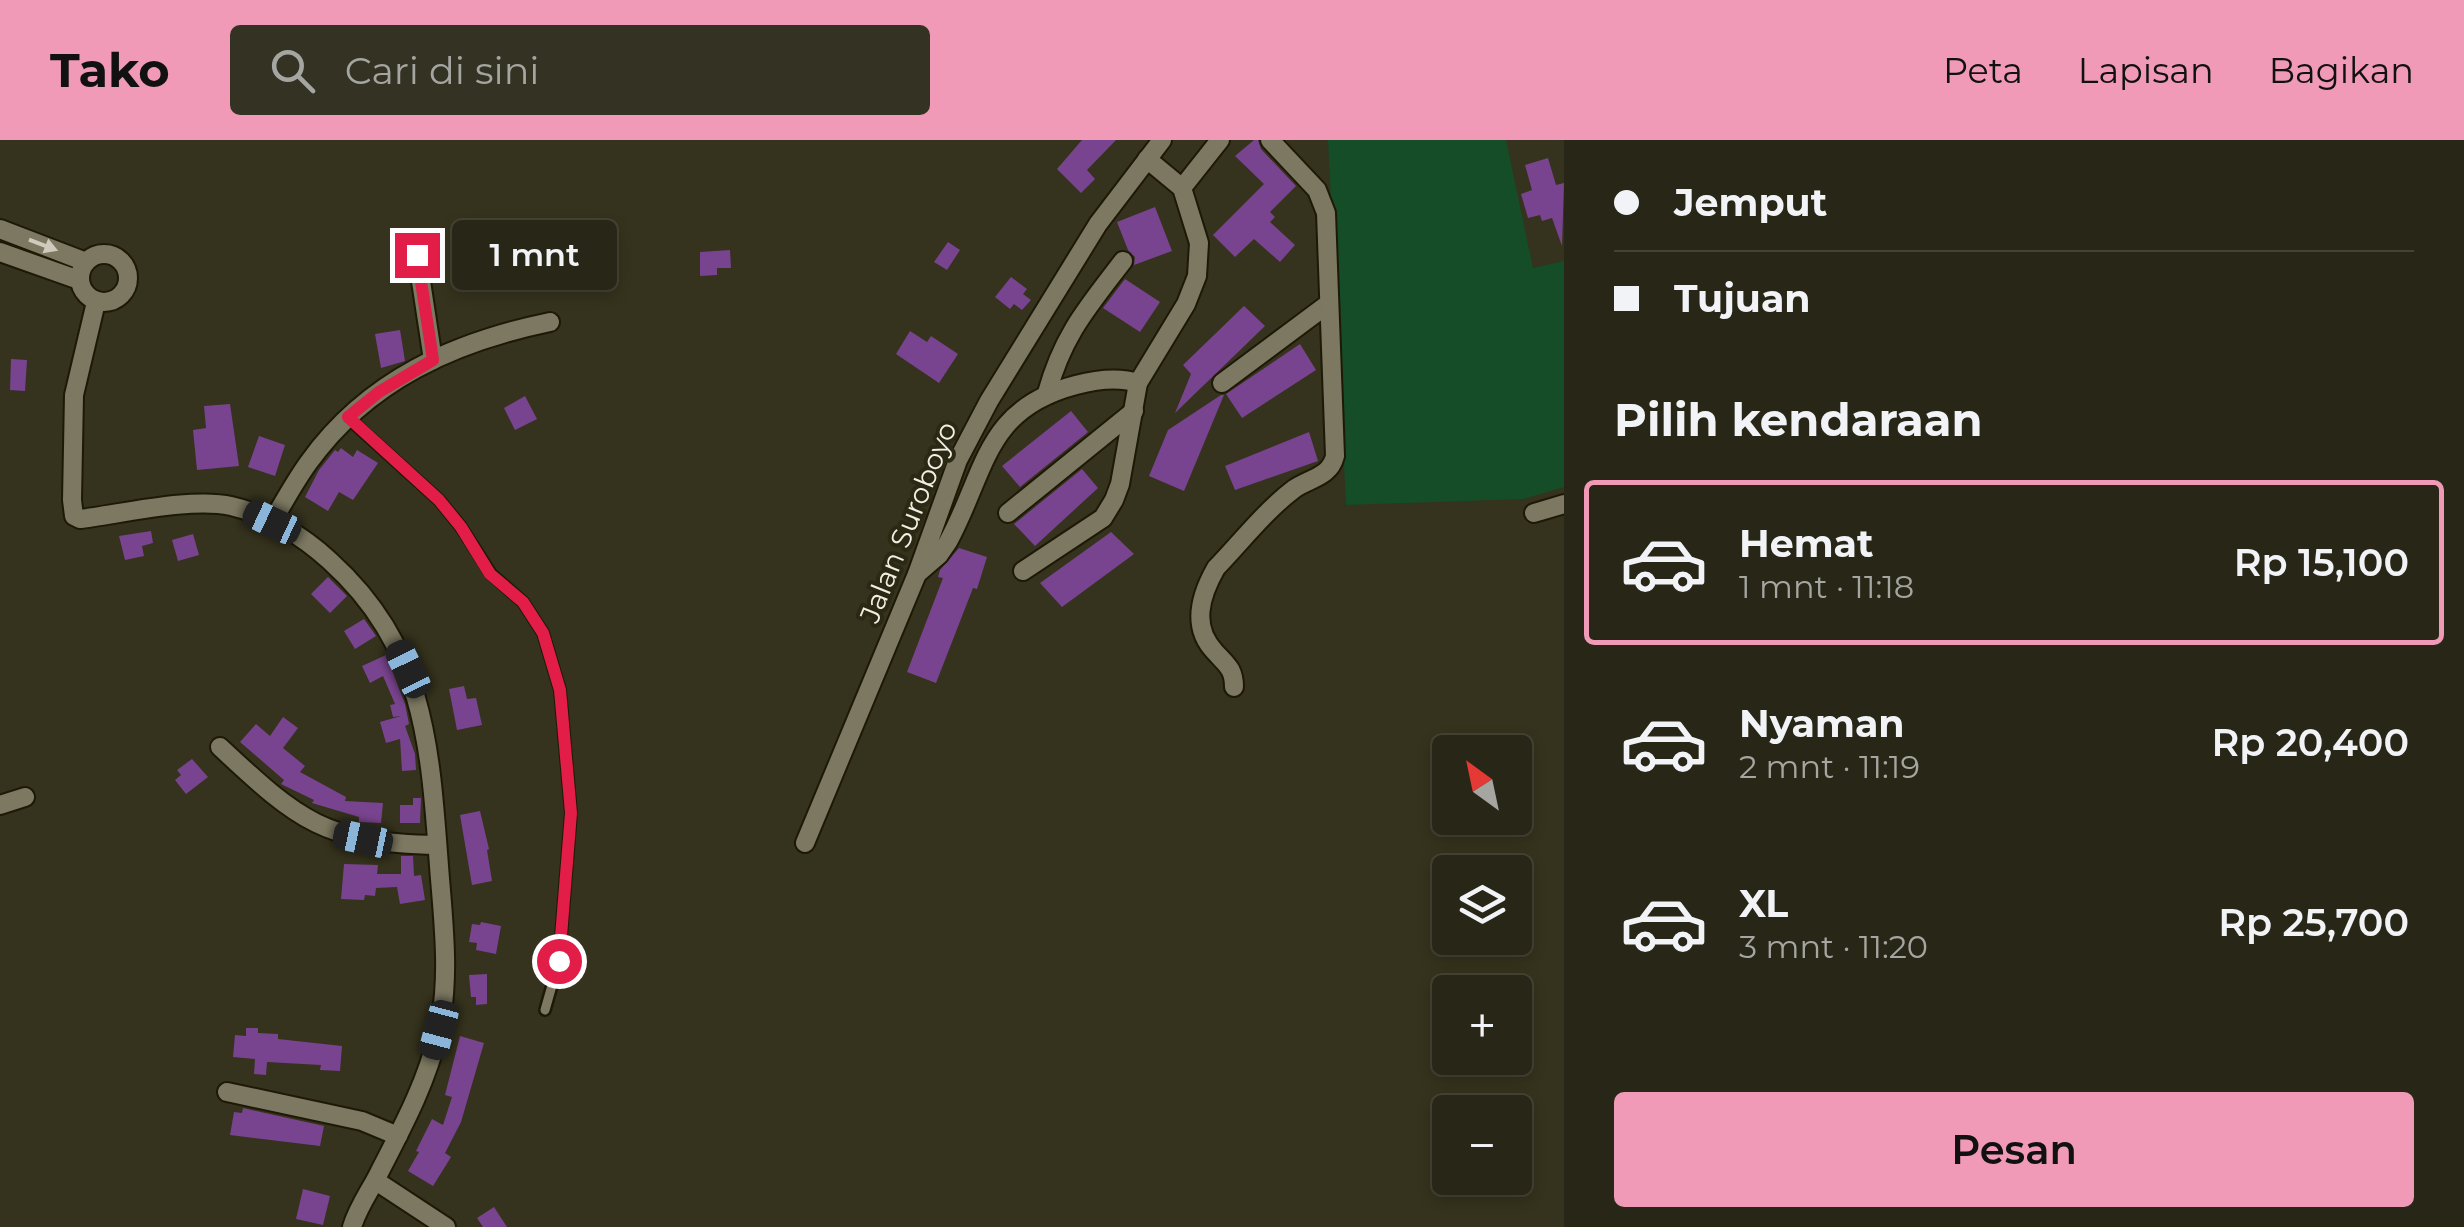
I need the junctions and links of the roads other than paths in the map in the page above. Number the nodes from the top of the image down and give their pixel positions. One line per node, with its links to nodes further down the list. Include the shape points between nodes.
1 (1162, 140): 4 (street, Jalan Suroboyo)
2 (1220, 140): 5 (street)
3 (1270, 140): 12 (street, via 1322,201)
4 (1147, 159): 5 (street); 25 (street, Jalan Suroboyo, via 1098,224 989,401 958,460)
5 (1182, 188): 15 (street, via 1199,243 1197,276)
6 (0, 229): 10 (street, one-way to 10)
7 (0, 252): 10 (street)
8 (417, 255): 14 (street)
9 (1123, 261): 17 (street, via 1071,328)
10 (82, 271): 11 (street, via 84,294); 11 (street, via 100,254 115,256 126,268 119,297)
11 (96, 302): 23 (street, via 74,395 74,516 211,503)
12 (1328, 304): 16 (street); 26 (street, via 1332,466 1289,493 1216,568 1198,618 1204,638 1232,668)
13 (550, 322): 14 (street, via 496,333)
14 (433, 360): 19 (street)
15 (1138, 382): 17 (street, via 1082,383); 18 (street)
16 (1222, 383)
17 (1048, 393): 25 (street, via 994,438 948,542)
18 (1134, 411): 21 (street); 24 (street, via 1120,484 1103,518)
19 (348, 417): 23 (street, via 309,462); 32 (lane, via 439,500 490,574 523,602 543,633 560,690 571,813 559,961)
20 (1564, 504): 22 (street)
21 (1008, 513)
22 (1534, 513)
23 (272, 522): 31 (street, via 362,590 392,635 425,727)
24 (1023, 571)
25 (917, 574): 30 (street, Jalan Suroboyo)
26 (1234, 687)
27 (220, 746): 31 (street, via 296,814 323,827 363,839)
28 (25, 797): 29 (street)
29 (0, 805)
30 (805, 843)
31 (438, 845): 34 (street, via 442,1008 428,1068)
32 (545, 1010)
33 (227, 1092): 34 (street, via 362,1121)
34 (398, 1136): 35 (street)
35 (376, 1180): 36 (street); 37 (street)
36 (352, 1227)
37 (446, 1227)

